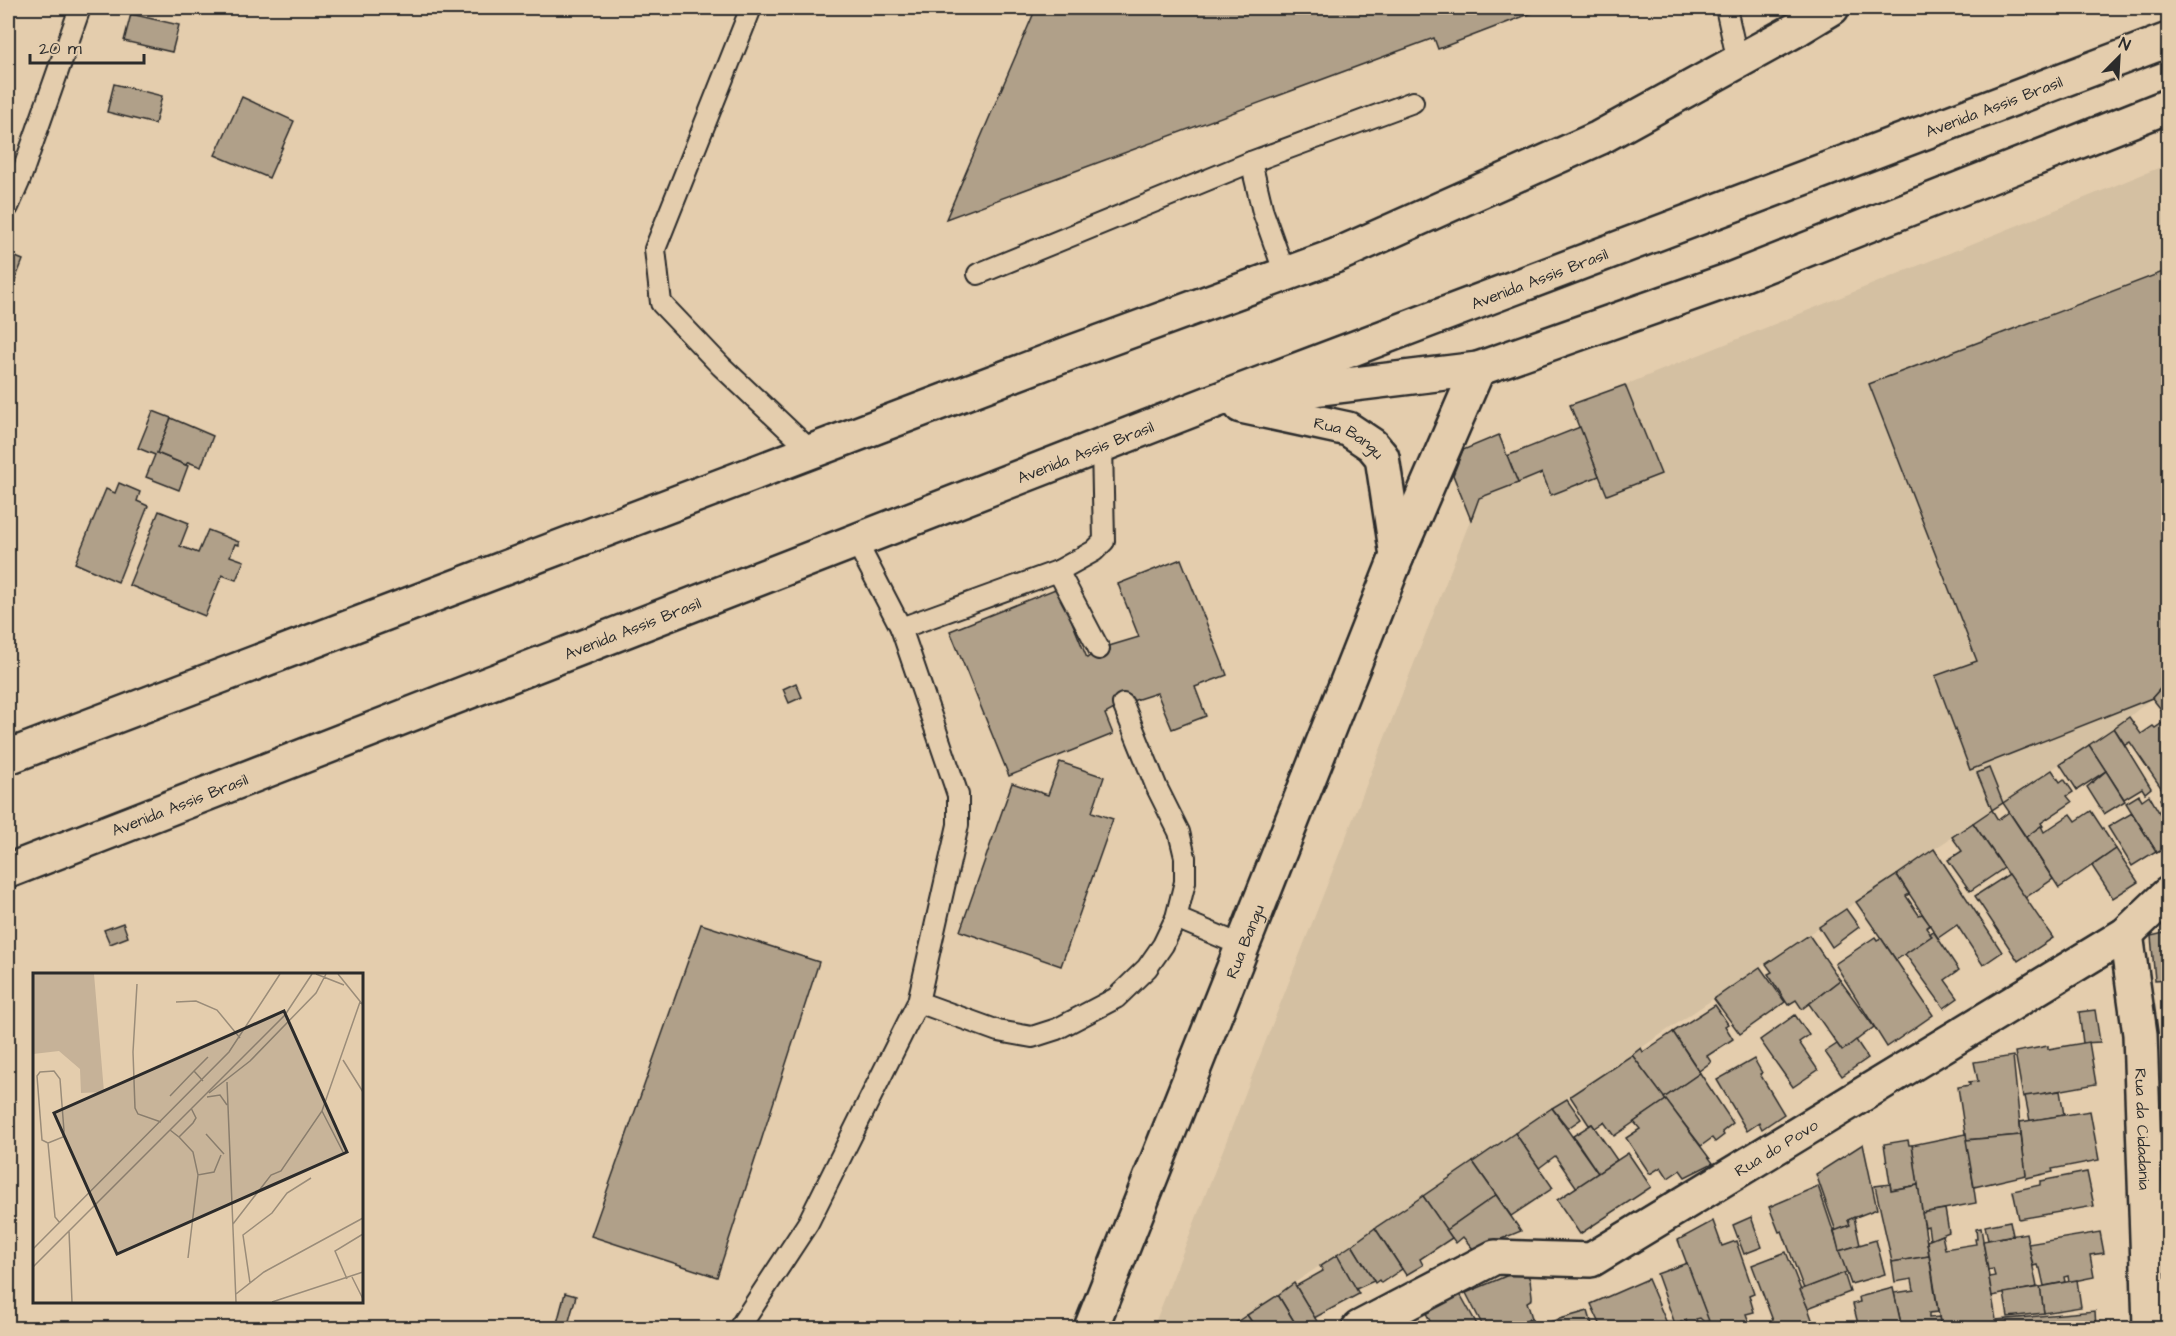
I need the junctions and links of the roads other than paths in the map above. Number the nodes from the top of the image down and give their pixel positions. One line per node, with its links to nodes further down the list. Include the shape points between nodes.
1 (80, 8): 10 (lane)
2 (751, 8): 16 (lane, via 654,249 661,303)
3 (1726, 8): 6 (lane)
4 (1832, 8): 6 (main road)
5 (2169, 40): 14 (main road, Avenida Assis Brasil)
6 (1738, 62): 12 (main road, via 1599,138 1335,256)
7 (1413, 102): 9 (lane)
8 (2169, 106): 13 (main road, via 1727,281)
9 (1251, 162): 11 (lane); 12 (lane, via 1263,212)
10 (8, 207)
11 (978, 274)
12 (1285, 274): 16 (main road)
13 (1479, 369): 14 (main road); 18 (main road, Rua Bangu)
14 (1215, 401): 15 (main road, Avenida Assis Brasil); 18 (main road, Rua Bangu, via 1348,429 1372,445 1382,457)
15 (1102, 445): 17 (main road, Avenida Assis Brasil); 19 (lane, via 1104,541 1094,552)
16 (811, 451): 23 (main road)
17 (856, 541): 20 (lane); 24 (main road, Avenida Assis Brasil)
18 (1397, 556): 28 (main road, Rua Bangu)
19 (1058, 572): 20 (lane); 21 (lane)
20 (901, 628): 29 (lane, via 958,795 958,825)
21 (1099, 649)
22 (1123, 704): 26 (lane, via 1179,832 1185,882)
23 (8, 757)
24 (8, 871)
25 (2169, 894): 27 (main road, Rua do Povo)
26 (1176, 918): 28 (lane); 29 (lane, via 1147,968 1116,998 1057,1029 1032,1037 1010,1033)
27 (2126, 934): 30 (main road, Rua da Cidadania, via 2140,1034); 33 (main road, Rua do Povo, via 1591,1260 1495,1257)
28 (1243, 946): 32 (main road, Rua Bangu)
29 (918, 1002): 31 (lane, via 808,1223)
30 (2150, 1325)
31 (740, 1329)
32 (1091, 1329)
33 (1359, 1329)

